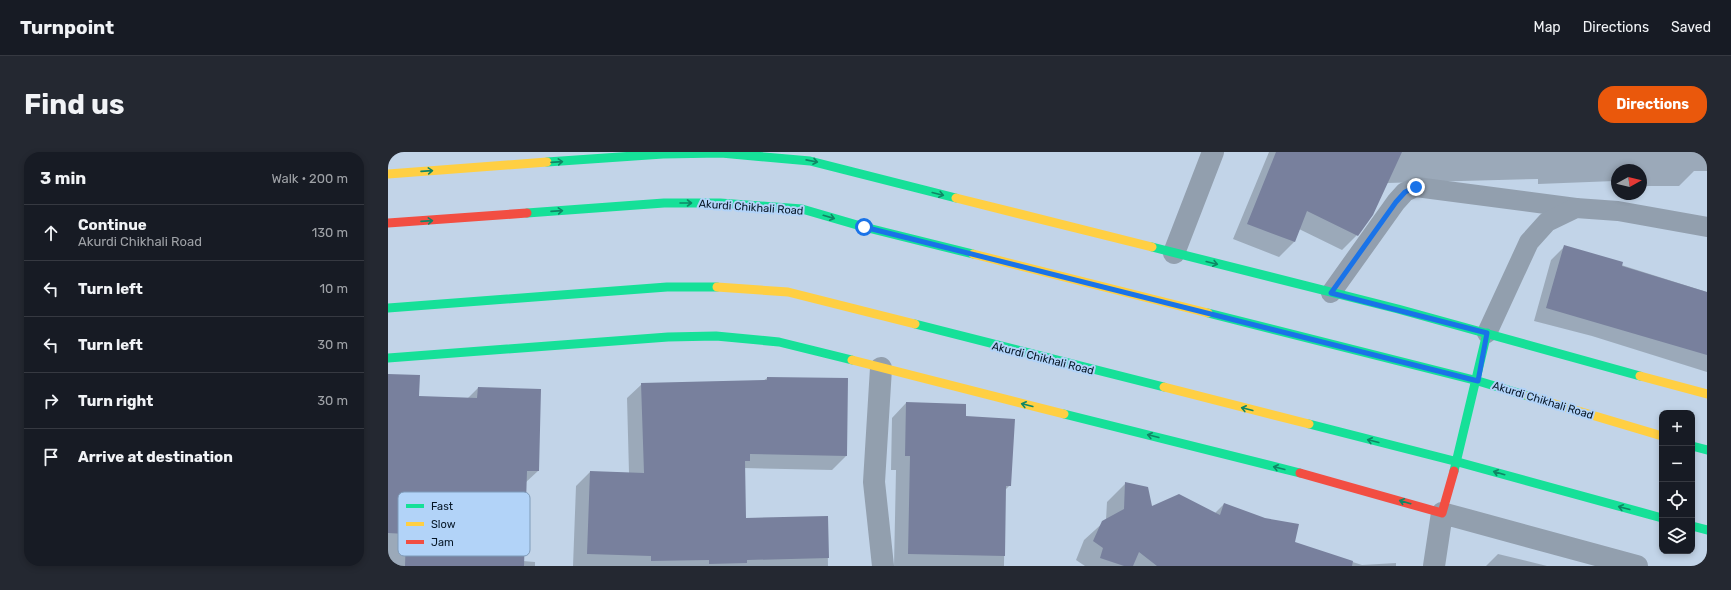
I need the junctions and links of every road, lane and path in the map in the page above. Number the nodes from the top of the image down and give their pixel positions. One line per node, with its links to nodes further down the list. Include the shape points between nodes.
1 (1214, 152): 6 (street)
2 (388, 174): 6 (main road, one-way to 6, via 663,154 721,153 810,160)
3 (1576, 208): 5 (lane, via 1618,211); 7 (lane, via 1416,187 1405,192 1396,202); 9 (lane, via 1547,222 1529,242)
4 (388, 223): 12 (main road, Akurdi Chikhali Road, one-way to 12, via 664,203 720,203 802,209 864,227)
5 (1707, 227)
6 (1174, 253): 7 (main road, one-way to 7)
7 (1331, 293): 9 (main road)
8 (388, 308): 17 (main road, Akurdi Chikhali Road, one-way to 8, via 788,292 717,287 667,287)
9 (1487, 333): 12 (main road); 13 (main road)
10 (388, 358): 11 (main road, via 668,337 716,336 779,342)
11 (881, 368): 18 (main road, one-way to 11, via 1354,487); 22 (street, via 874,482)
12 (1478, 381): 14 (main road, Akurdi Chikhali Road); 17 (main road)
13 (1707, 394)
14 (1659, 435)
15 (1695, 447): 16 (main road)
16 (1707, 450)
17 (1458, 462): 18 (main road); 19 (main road, Akurdi Chikhali Road, one-way to 17)
18 (1442, 513): 23 (street); 24 (street)
19 (1659, 517)
20 (1695, 527): 21 (main road)
21 (1707, 530)
22 (883, 566)
23 (1434, 566)
24 (1637, 566)

